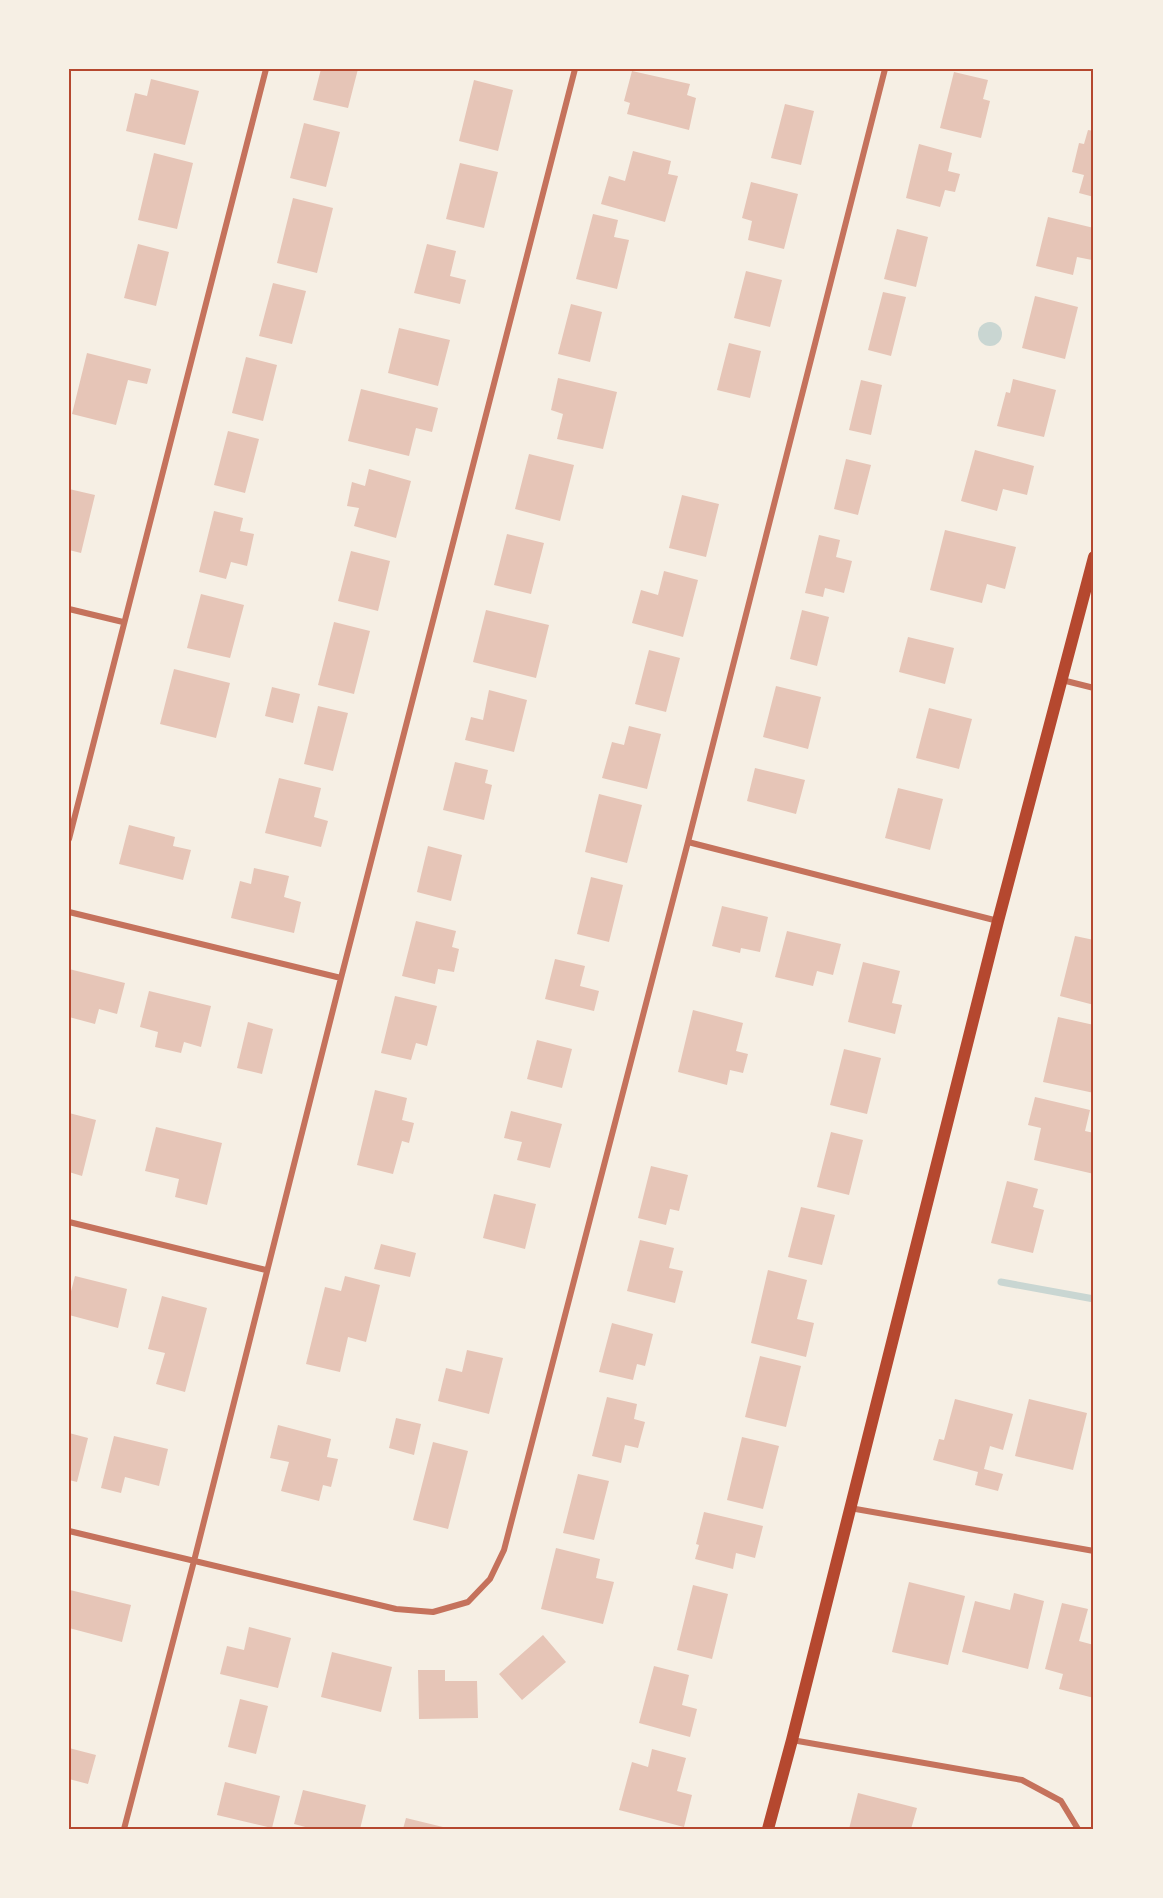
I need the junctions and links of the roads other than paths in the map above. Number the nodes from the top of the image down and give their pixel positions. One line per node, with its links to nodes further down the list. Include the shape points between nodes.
1 (266, 69): 6 (street)
2 (575, 69): 13 (street)
3 (885, 69): 10 (street)
4 (1094, 557): 7 (main road)
5 (69, 609): 6 (street)
6 (123, 622): 9 (street)
7 (1062, 680): 8 (street); 12 (main road)
8 (1094, 688)
9 (69, 838)
10 (688, 842): 12 (street); 19 (street, via 504,1550 490,1579 468,1602 433,1612 396,1609)
11 (69, 912): 13 (street)
12 (998, 921): 16 (main road)
13 (340, 978): 15 (street)
14 (69, 1222): 15 (street)
15 (266, 1270): 19 (street)
16 (850, 1508): 18 (street); 20 (main road)
17 (69, 1531): 19 (street)
18 (1094, 1551)
19 (194, 1561): 21 (street)
20 (792, 1740): 22 (main road); 23 (street, via 1022,1780 1060,1801)
21 (124, 1829)
22 (768, 1829)
23 (1078, 1829)

